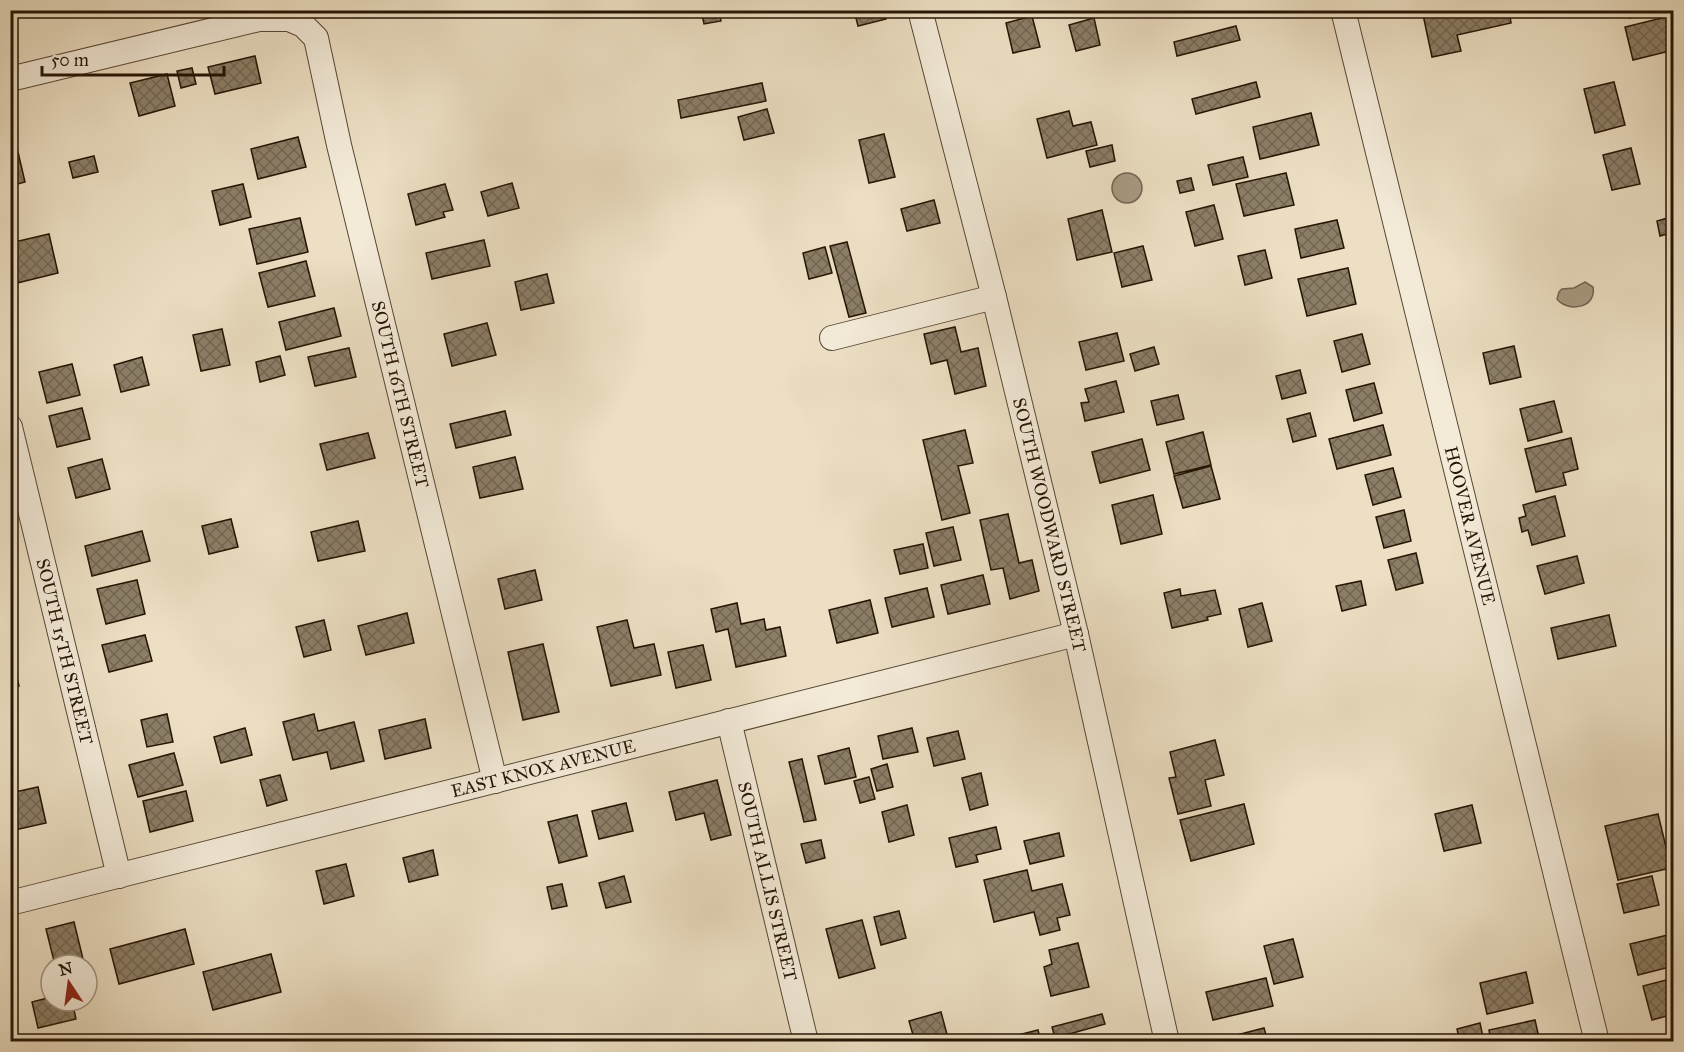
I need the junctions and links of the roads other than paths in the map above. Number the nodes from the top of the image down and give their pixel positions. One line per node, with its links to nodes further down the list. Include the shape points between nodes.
1 (920, 10): 4 (street, SOUTH WOODWARD STREET)
2 (1343, 10): 14 (street, HOOVER AVENUE)
3 (10, 79): 9 (street, SOUTH 16TH STREET, via 259,20 289,19 303,25 316,38)
4 (994, 297): 5 (street); 7 (street, SOUTH WOODWARD STREET)
5 (832, 338)
6 (10, 427): 10 (street, SOUTH 15TH STREET)
7 (1076, 634): 8 (street, EAST KNOX AVENUE); 13 (street, SOUTH WOODWARD STREET)
8 (729, 721): 9 (street, EAST KNOX AVENUE); 12 (street, SOUTH ALLIS STREET)
9 (495, 781): 10 (street, EAST KNOX AVENUE)
10 (119, 876): 11 (street, EAST KNOX AVENUE)
11 (10, 903)
12 (806, 1041)
13 (1167, 1041)
14 (1597, 1041)

